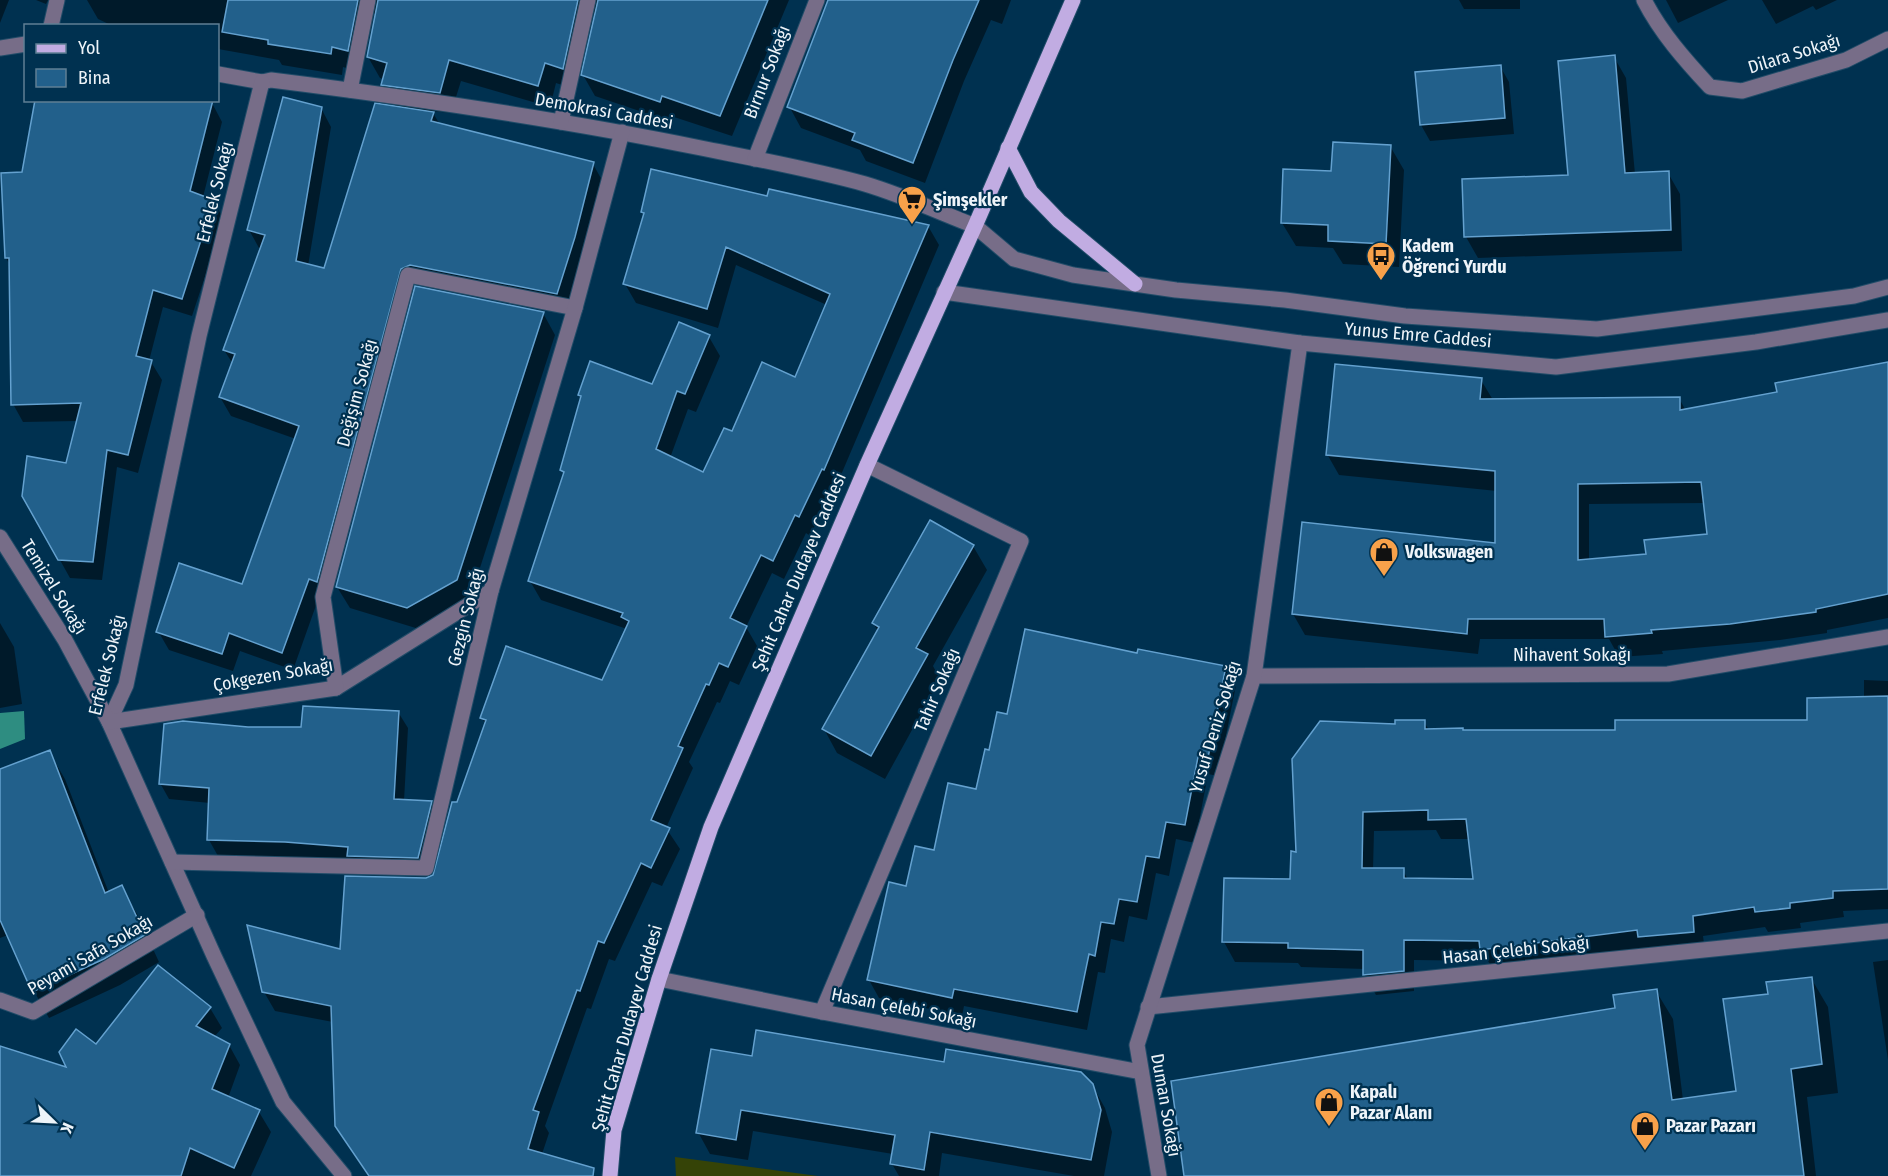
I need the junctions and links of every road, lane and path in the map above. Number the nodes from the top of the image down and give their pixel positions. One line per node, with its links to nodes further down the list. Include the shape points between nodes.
1 (57, 0): 7 (street)
2 (368, 0): 13 (street)
3 (588, 0): 14 (street)
4 (817, 0): 17 (street, Birnur Sokağı)
5 (1072, 0): 16 (main road, Şehit Cahar Dudayev Caddesi)
6 (1644, 0): 8 (street, Dilara Sokağı, via 1678,52 1710,87 1742,91 1846,60)
7 (51, 24)
8 (1888, 39)
9 (24, 44): 10 (street)
10 (0, 48)
11 (219, 74): 12 (street, Demokrasi Caddesi)
12 (262, 82): 13 (street, Demokrasi Caddesi); 31 (street, Erfelek Sokağı, via 199,336 126,686)
13 (350, 90): 14 (street, Demokrasi Caddesi)
14 (561, 122): 15 (street, Demokrasi Caddesi)
15 (622, 132): 17 (street, Demokrasi Caddesi); 22 (street, Gezgin Sokağı)
16 (1008, 148): 18 (main road, Şehit Cahar Dudayev Caddesi); 19 (main road, via 1031,192)
17 (755, 159): 18 (street, Demokrasi Caddesi, via 866,184)
18 (975, 226): 19 (street, Yunus Emre Caddesi, via 1014,259 1072,275); 21 (main road, Şehit Cahar Dudayev Caddesi)
19 (1135, 284): 20 (street, Yunus Emre Caddesi, via 1405,316 1597,329 1854,296)
20 (1888, 287)
21 (944, 292): 24 (street, Yunus Emre Caddesi); 25 (main road, Şehit Cahar Dudayev Caddesi)
22 (575, 308): 27 (street, Gezgin Sokağı); 30 (street, Değişim Sokağı, via 408,275 323,597)
23 (1888, 320): 24 (street, Yunus Emre Caddesi, via 1756,342 1556,367)
24 (1300, 343): 29 (street, Yusuf Deniz Sokağı)
25 (867, 465): 35 (main road, Şehit Cahar Dudayev Caddesi, via 711,827); 38 (street, Tahir Sokağı, via 1021,541)
26 (0, 537): 31 (street, Temizel Sokağı, via 65,640)
27 (491, 591): 30 (street, Çokgezen Sokağı); 32 (street, Gezgin Sokağı, via 426,868)
28 (1888, 637): 29 (street, Nihavent Sokağı, via 1668,674)
29 (1254, 676): 37 (street, Yusuf Deniz Sokağı)
30 (336, 688): 31 (street, Çokgezen Sokağı)
31 (109, 722): 32 (street, Erfelek Sokağı)
32 (172, 862): 33 (street, Erfelek Sokağı)
33 (197, 915): 36 (street, Peyami Safa Sokağı, via 33,1012); 40 (street, Erfelek Sokağı, via 283,1102)
34 (1888, 931): 37 (street, Hasan Çelebi Sokağı)
35 (659, 979): 38 (street, Hasan Çelebi Sokağı); 41 (main road, Şehit Cahar Dudayev Caddesi, via 614,1131)
36 (0, 1000)
37 (1148, 1007): 39 (street, Duman Sokağı, via 1137,1045)
38 (822, 1012): 39 (street, Hasan Çelebi Sokağı)
39 (1141, 1072): 42 (street, Duman Sokağı)
40 (344, 1176)
41 (610, 1176)
42 (1159, 1176)

